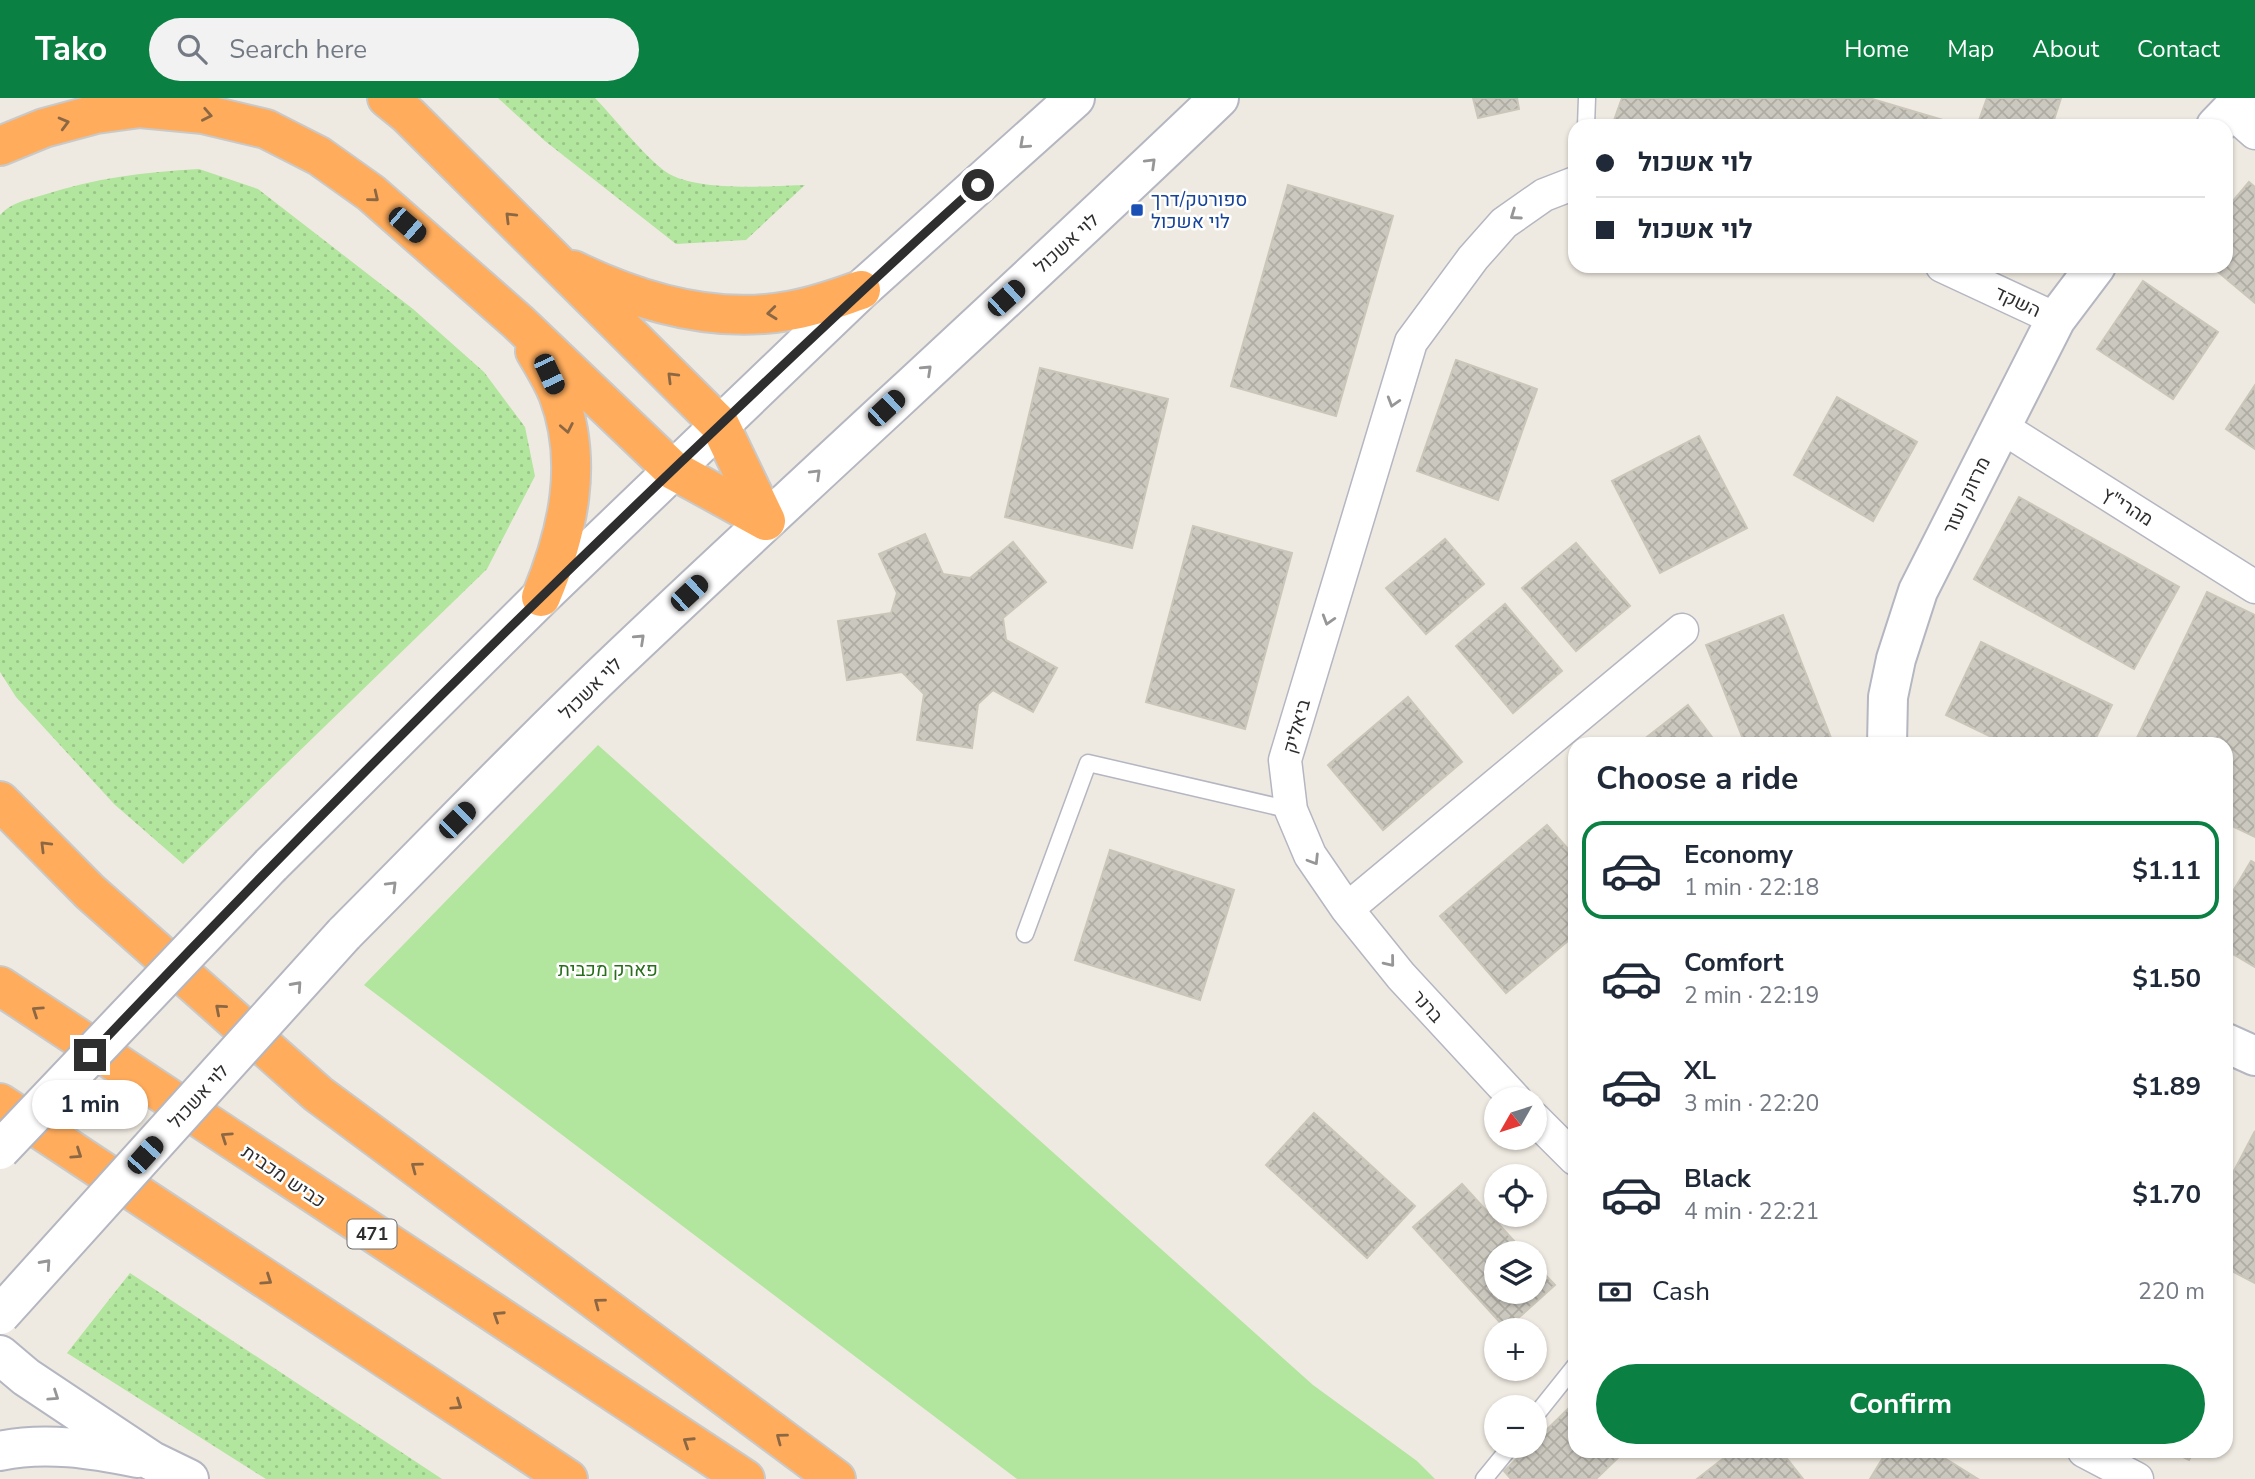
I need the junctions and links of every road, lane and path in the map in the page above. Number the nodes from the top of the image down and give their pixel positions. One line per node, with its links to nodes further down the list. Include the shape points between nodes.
1 (387, 98): 8 (highway, one-way to 1)
2 (1075, 98): 11 (main road, one-way to 11)
3 (1219, 98): 17 (main road, לוי אשכול, one-way to 3)
4 (1587, 98): 5 (lane)
5 (1586, 119)
6 (0, 146): 13 (highway, one-way to 13, via 96,114 140,108 203,114 266,130 319,156 371,194)
7 (1568, 186): 23 (street, ביאליק, one-way to 23, via 1544,195 1504,223 1411,342 1285,760)
8 (554, 260): 11 (highway, one-way to 8, via 787,312 736,315 659,303); 14 (highway, one-way to 8)
9 (1957, 273): 12 (street, השקד)
10 (2091, 273): 12 (main road, מרזוק ועזר)
11 (861, 290): 14 (main road)
12 (2056, 319): 15 (main road, מרזוק ועזר)
13 (518, 323): 16 (highway); 19 (highway, one-way to 19, via 558,394 571,459 565,532)
14 (720, 425): 16 (main road); 17 (highway)
15 (2000, 426): 18 (street, מהרי"ץ); 21 (main road, מרזוק ועזר, via 1918,591 1888,697)
16 (673, 470): 17 (highway); 19 (main road)
17 (766, 521): 34 (main road, לוי אשכול, one-way to 17, bridge, via 344,934 612,666)
18 (2255, 587)
19 (541, 597): 32 (main road, bridge, via 271,865)
20 (1682, 631): 24 (street)
21 (1887, 737)
22 (0, 801): 45 (highway, one-way to 22, via 318,1094 100,900)
23 (1291, 810): 24 (street, ביאליק, one-way to 24, via 1310,855); 25 (lane, via 1088,763)
24 (1347, 909): 29 (street, ברנר, one-way to 29, via 1401,976)
25 (1025, 934)
26 (0, 986): 44 (highway, כביש מכבית / 471, one-way to 26)
27 (2233, 1045): 28 (main road)
28 (2255, 1056)
29 (1504, 1087)
30 (0, 1103): 43 (highway, one-way to 43)
31 (1547, 1131): 33 (street)
32 (0, 1150)
33 (1568, 1152)
34 (0, 1315)
35 (0, 1355): 41 (main road, one-way to 41)
36 (1568, 1375): 37 (lane)
37 (1547, 1401)
38 (0, 1451): 41 (main road, via 89,1448)
39 (1501, 1458): 46 (lane)
40 (2097, 1458): 47 (street)
41 (152, 1461): 42 (main road)
42 (190, 1479)
43 (568, 1479)
44 (745, 1479)
45 (836, 1479)
46 (1484, 1479)
47 (2137, 1479)

